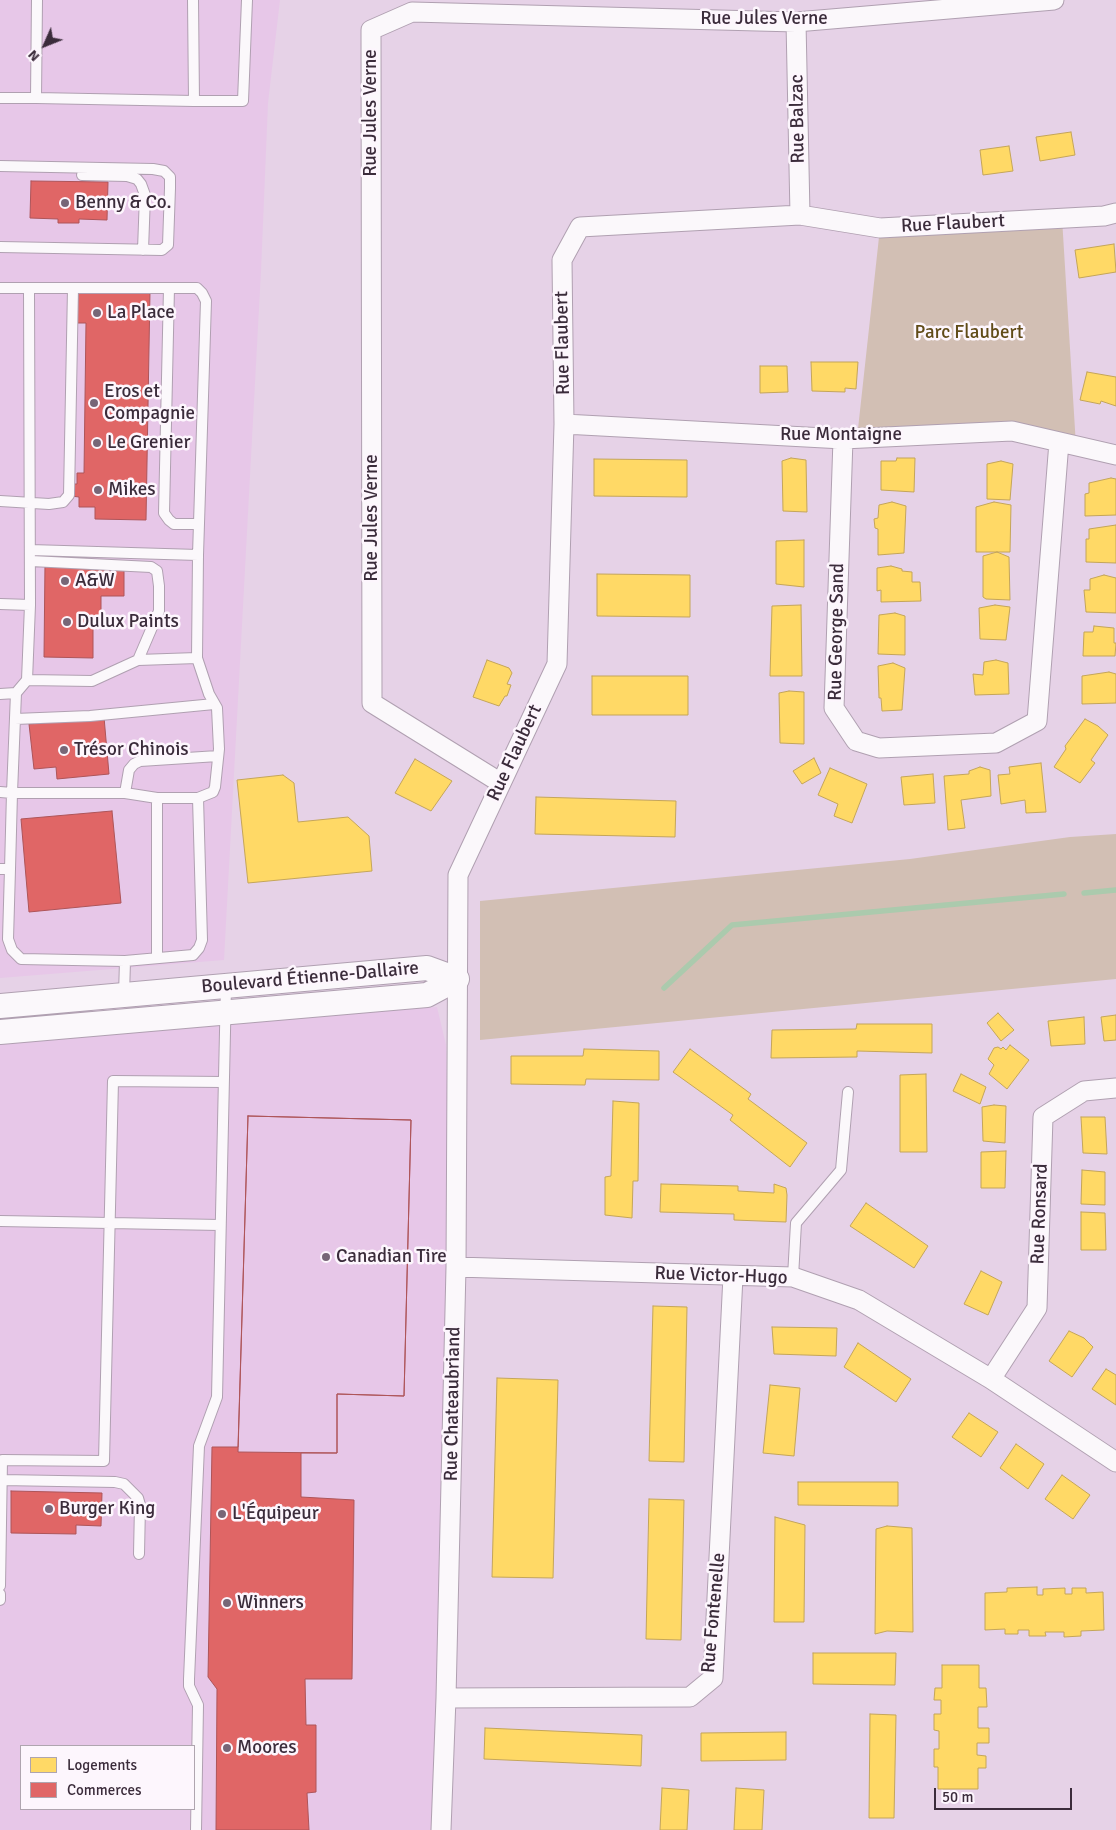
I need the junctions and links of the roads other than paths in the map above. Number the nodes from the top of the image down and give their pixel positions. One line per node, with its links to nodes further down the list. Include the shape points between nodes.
1 (37, 0): 7 (lane)
2 (193, 0): 8 (lane)
3 (247, 0): 8 (lane, via 243,101)
4 (1054, 0): 5 (street, Rue Jules Verne)
5 (796, 22): 12 (street, Rue Balzac); 39 (street, Rue Jules Verne, via 412,12 371,30 372,703)
6 (0, 98): 7 (lane)
7 (36, 98): 8 (lane)
8 (194, 101)
9 (0, 166): 10 (lane)
10 (21, 166): 14 (lane, via 45,174 127,176 137,180 145,195); 14 (lane, via 164,171 170,177 168,245 162,250)
11 (1116, 213): 12 (street, Rue Flaubert, via 880,228)
12 (800, 215): 19 (street, Rue Flaubert, via 580,227 562,260)
13 (0, 247): 14 (lane)
14 (143, 250)
15 (0, 288): 16 (lane)
16 (30, 288): 17 (lane); 24 (lane)
17 (73, 288): 18 (lane); 24 (lane, via 69,495 63,502)
18 (169, 288): 25 (lane, via 164,513 174,524); 25 (lane, via 197,288 206,301)
19 (564, 424): 20 (street, Rue Montaigne); 39 (street, Rue Flaubert, via 557,664)
20 (843, 439): 21 (street, Rue Montaigne, via 1012,431); 21 (street, Rue George Sand, via 834,708 856,741 879,748 996,743 1037,721)
21 (1059, 442): 22 (street, Rue Montaigne)
22 (1116, 455)
23 (0, 502): 24 (lane)
24 (30, 504): 26 (lane)
25 (199, 524): 27 (lane)
26 (30, 550): 27 (lane); 28 (lane)
27 (198, 555): 31 (lane)
28 (31, 562): 30 (lane); 32 (lane, via 150,566 157,572 160,611)
29 (0, 604): 30 (lane)
30 (30, 605): 33 (lane)
31 (197, 658): 32 (lane); 36 (lane)
32 (138, 660): 33 (lane, via 92,681)
33 (27, 680): 34 (lane)
34 (16, 693): 35 (lane); 37 (lane)
35 (0, 694)
36 (214, 704): 37 (lane, via 90,716); 38 (lane, via 217,708)
37 (15, 719): 41 (lane)
38 (218, 756): 42 (lane, via 140,761 129,770); 44 (lane, via 213,792)
39 (501, 783): 48 (street, Rue Flaubert, via 458,875)
40 (0, 792): 41 (lane)
41 (12, 793): 42 (lane); 45 (lane)
42 (125, 793): 43 (lane)
43 (157, 798): 44 (lane); 46 (lane)
44 (198, 798): 46 (lane, via 202,940 193,955)
45 (5, 869): 47 (lane, via 8,939 12,950 21,959)
46 (157, 958): 47 (lane)
47 (125, 961): 50 (lane)
48 (457, 979): 49 (street, Boulevard Étienne-Dallaire, via 427,968); 52 (street, Boulevard Étienne-Dallaire, via 427,995); 60 (street, Rue Chateaubriand)
49 (226, 986): 50 (street, Boulevard Étienne-Dallaire); 52 (lane)
50 (124, 995): 51 (street, Boulevard Étienne-Dallaire)
51 (0, 1006)
52 (225, 1012): 53 (street, Boulevard Étienne-Dallaire); 54 (lane)
53 (0, 1032)
54 (224, 1082): 58 (lane, via 113,1081); 59 (lane)
55 (1116, 1088): 63 (street, Rue Ronsard, via 1084,1091 1043,1117 1037,1308)
56 (848, 1092): 62 (lane, via 841,1170 796,1223)
57 (0, 1221): 58 (lane)
58 (110, 1223): 59 (lane); 65 (lane, via 104,1461 2,1460)
59 (220, 1225): 71 (lane, via 217,1397 199,1446 190,1654 189,1686 198,1705)
60 (456, 1267): 61 (street, Rue Victor-Hugo); 70 (street, Rue Chateaubriand)
61 (733, 1276): 62 (street, Rue Victor-Hugo); 70 (street, Rue Fontenelle, via 713,1678 690,1698)
62 (793, 1277): 63 (street, Rue Victor-Hugo, via 860,1300)
63 (991, 1379): 64 (street, Rue Victor-Hugo)
64 (1116, 1462)
65 (2, 1480): 66 (lane, via 124,1484 138,1498 140,1505); 67 (lane)
66 (139, 1554)
67 (0, 1586)
68 (0, 1594): 69 (lane)
69 (0, 1600)
70 (446, 1698): 72 (street, Rue Chateaubriand)
71 (196, 1830)
72 (442, 1830)

